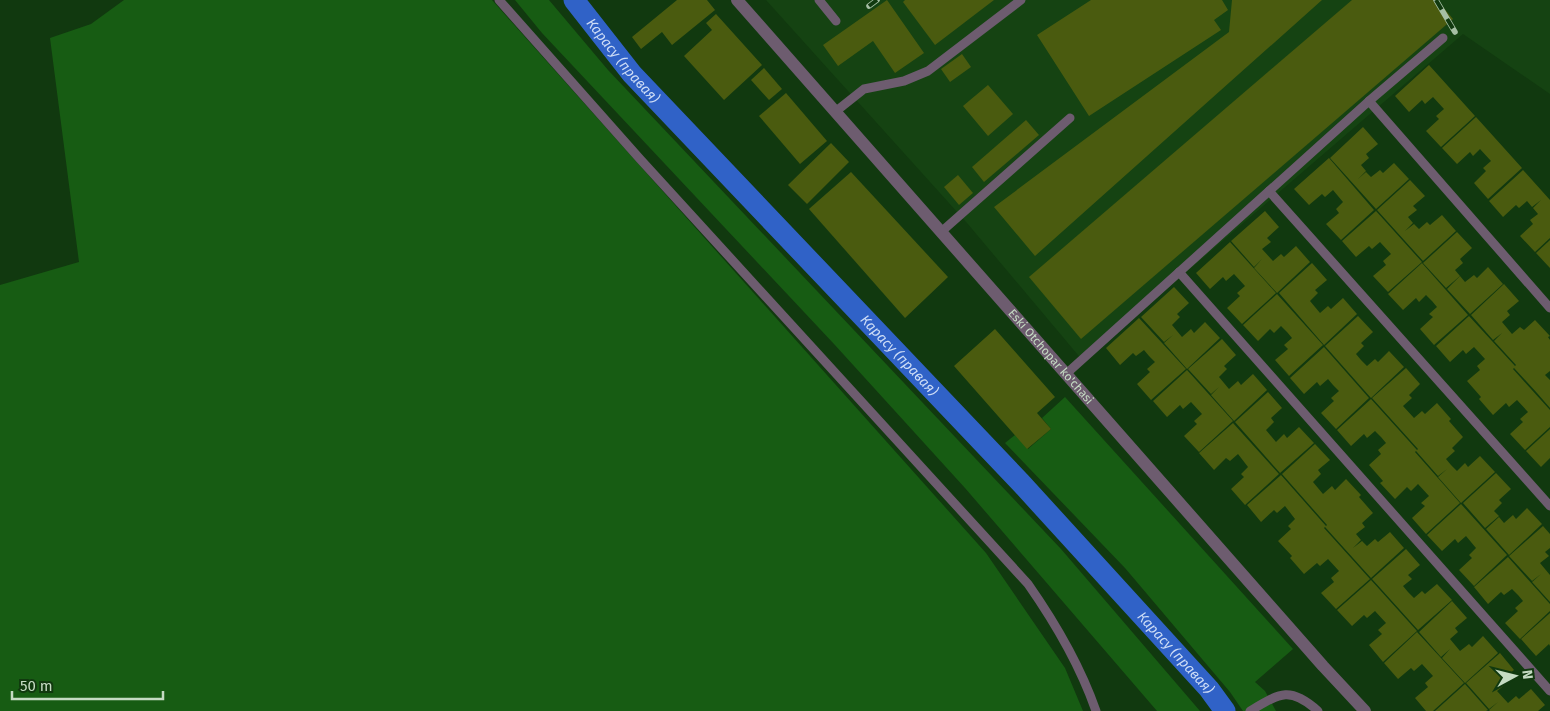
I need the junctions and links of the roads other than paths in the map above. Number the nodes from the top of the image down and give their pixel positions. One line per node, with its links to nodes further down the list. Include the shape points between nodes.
1 (499, 0): 17 (lane, via 640,160 1028,584 1065,642)
2 (737, 0): 8 (street, Eski Otchopar ko'chasi)
3 (819, 0): 5 (lane)
4 (1021, 0): 8 (lane, via 928,71 904,81 864,89)
5 (836, 21)
6 (1443, 38): 7 (lane)
7 (1369, 101): 10 (lane); 13 (lane)
8 (835, 112): 11 (street, Eski Otchopar ko'chasi)
9 (1070, 118): 11 (lane)
10 (1269, 191): 12 (lane); 15 (lane)
11 (941, 232): 14 (street, Eski Otchopar ko'chasi)
12 (1179, 272): 14 (lane); 16 (lane)
13 (1550, 308)
14 (1066, 374): 20 (street, Eski Otchopar ko'chasi)
15 (1550, 506)
16 (1550, 691)
17 (1096, 711)
18 (1250, 711): 19 (lane, via 1279,695 1300,697)
19 (1318, 711)
20 (1365, 711)

